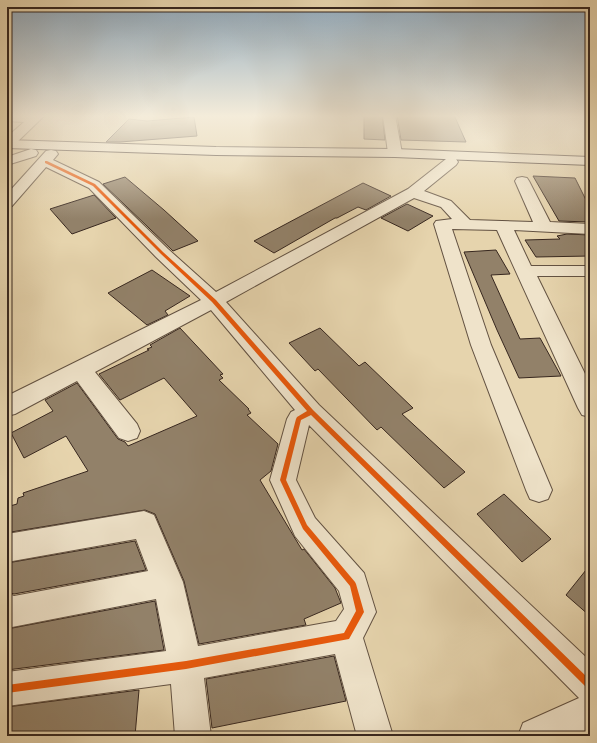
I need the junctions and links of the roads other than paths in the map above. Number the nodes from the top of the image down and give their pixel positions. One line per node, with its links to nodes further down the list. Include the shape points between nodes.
1 (176, 150): 5 (street)
2 (394, 150): 5 (street)
3 (7, 152): 4 (street)
4 (31, 153): 6 (street); 7 (street)
5 (395, 153): 8 (street)
6 (49, 158): 9 (street); 13 (street); 20 (street, via 94,185)
7 (7, 161)
8 (590, 161)
9 (451, 162): 10 (street); 12 (street)
10 (590, 168)
11 (522, 180): 16 (street)
12 (413, 192): 14 (street, via 446,204); 20 (street)
13 (7, 203)
14 (466, 225): 15 (street); 26 (street, via 442,224 481,345)
15 (503, 225): 16 (street); 18 (street)
16 (544, 227): 17 (street)
17 (590, 229)
18 (525, 271): 19 (street); 23 (street)
19 (590, 271)
20 (214, 301): 21 (street); 24 (street)
21 (80, 368): 22 (street); 25 (street)
22 (7, 406)
23 (590, 408)
24 (311, 412): 30 (street, via 299,419 282,480 305,527 353,584 360,612); 32 (street)
25 (128, 431)
26 (539, 490)
27 (7, 548): 28 (street, via 144,524)
28 (168, 582): 29 (street, via 8,613); 31 (street)
29 (7, 609)
30 (346, 636): 31 (street); 36 (street)
31 (186, 665): 33 (street); 35 (street)
32 (590, 685)
33 (7, 689)
34 (590, 710): 37 (street)
35 (193, 736)
36 (376, 736)
37 (536, 736)

